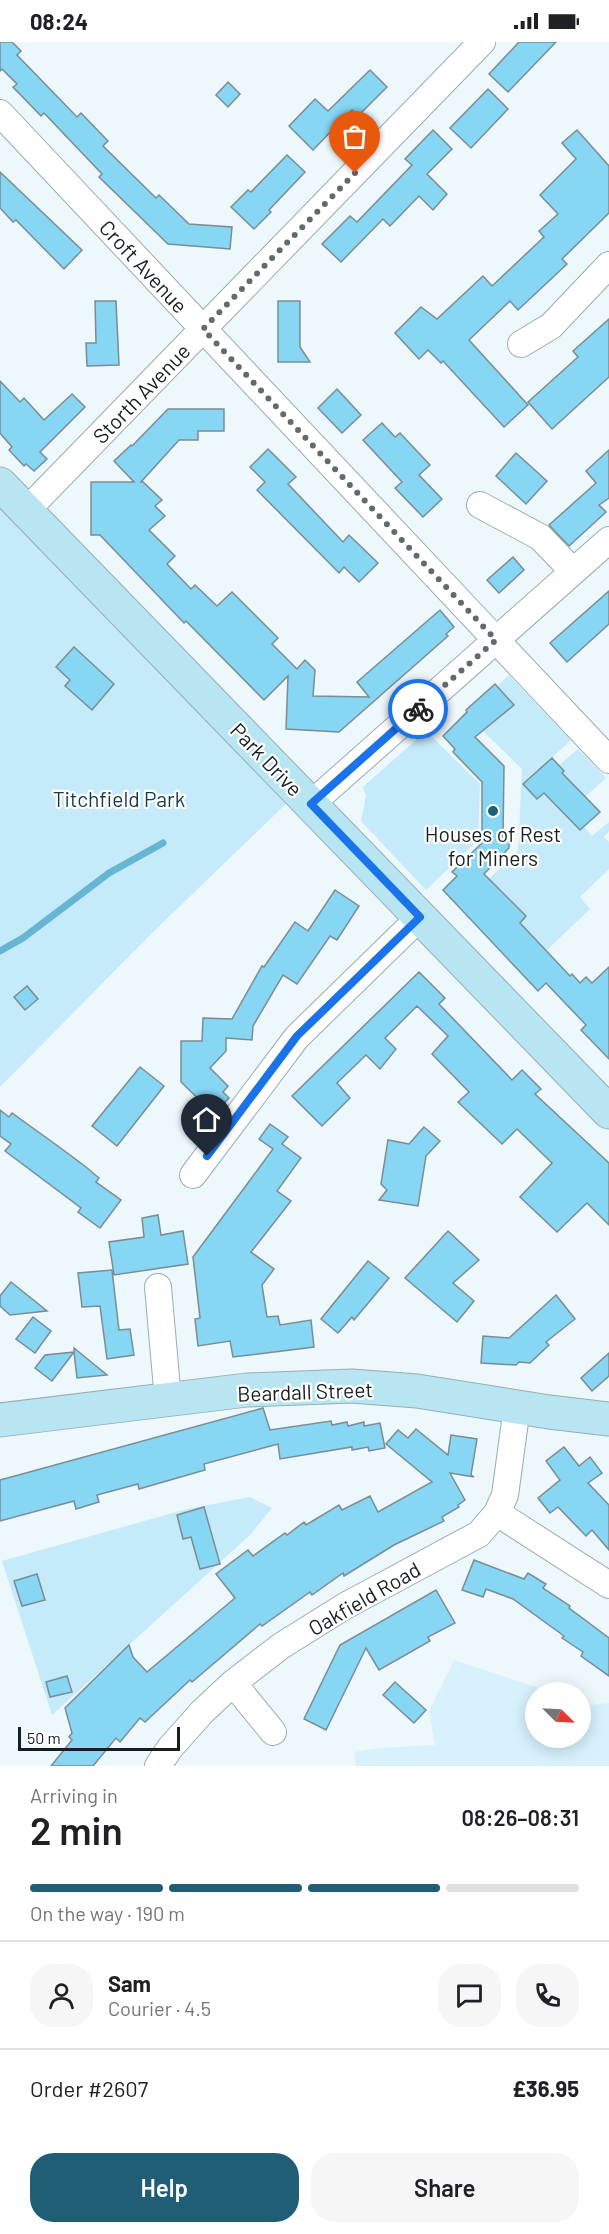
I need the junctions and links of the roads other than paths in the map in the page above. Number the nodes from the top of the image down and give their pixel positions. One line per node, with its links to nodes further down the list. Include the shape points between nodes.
1 (482, 42): 4 (street, Storth Avenue)
2 (0, 113): 4 (street, Croft Avenue)
3 (607, 272): 5 (street, via 551,326)
4 (203, 329): 8 (street, Storth Avenue); 11 (street, Croft Avenue)
5 (521, 344)
6 (0, 484): 8 (street, Park Drive)
7 (480, 505): 10 (street, via 540,537)
8 (26, 511): 13 (street, Park Drive)
9 (609, 540): 10 (street)
10 (573, 572): 11 (street)
11 (496, 640): 12 (street, Croft Avenue); 13 (street)
12 (609, 760)
13 (311, 804): 14 (street, Park Drive)
14 (420, 917): 15 (street, Park Drive); 16 (street, via 297,1036)
15 (609, 1112)
16 (193, 1175)
17 (158, 1287): 18 (street)
18 (168, 1400): 19 (street, Beardall Street, via 247,1390 352,1386 417,1391); 20 (street, Beardall Street)
19 (518, 1407): 21 (street, Beardall Street); 22 (street, Oakfield Road, via 505,1496)
20 (1, 1415)
21 (609, 1419)
22 (496, 1514): 23 (street); 24 (street, Oakfield Road, via 479,1534 345,1606 281,1646)
23 (609, 1585)
24 (233, 1683): 25 (street); 26 (street, Oakfield Road, via 176,1741)
25 (273, 1732)
26 (158, 1766)

